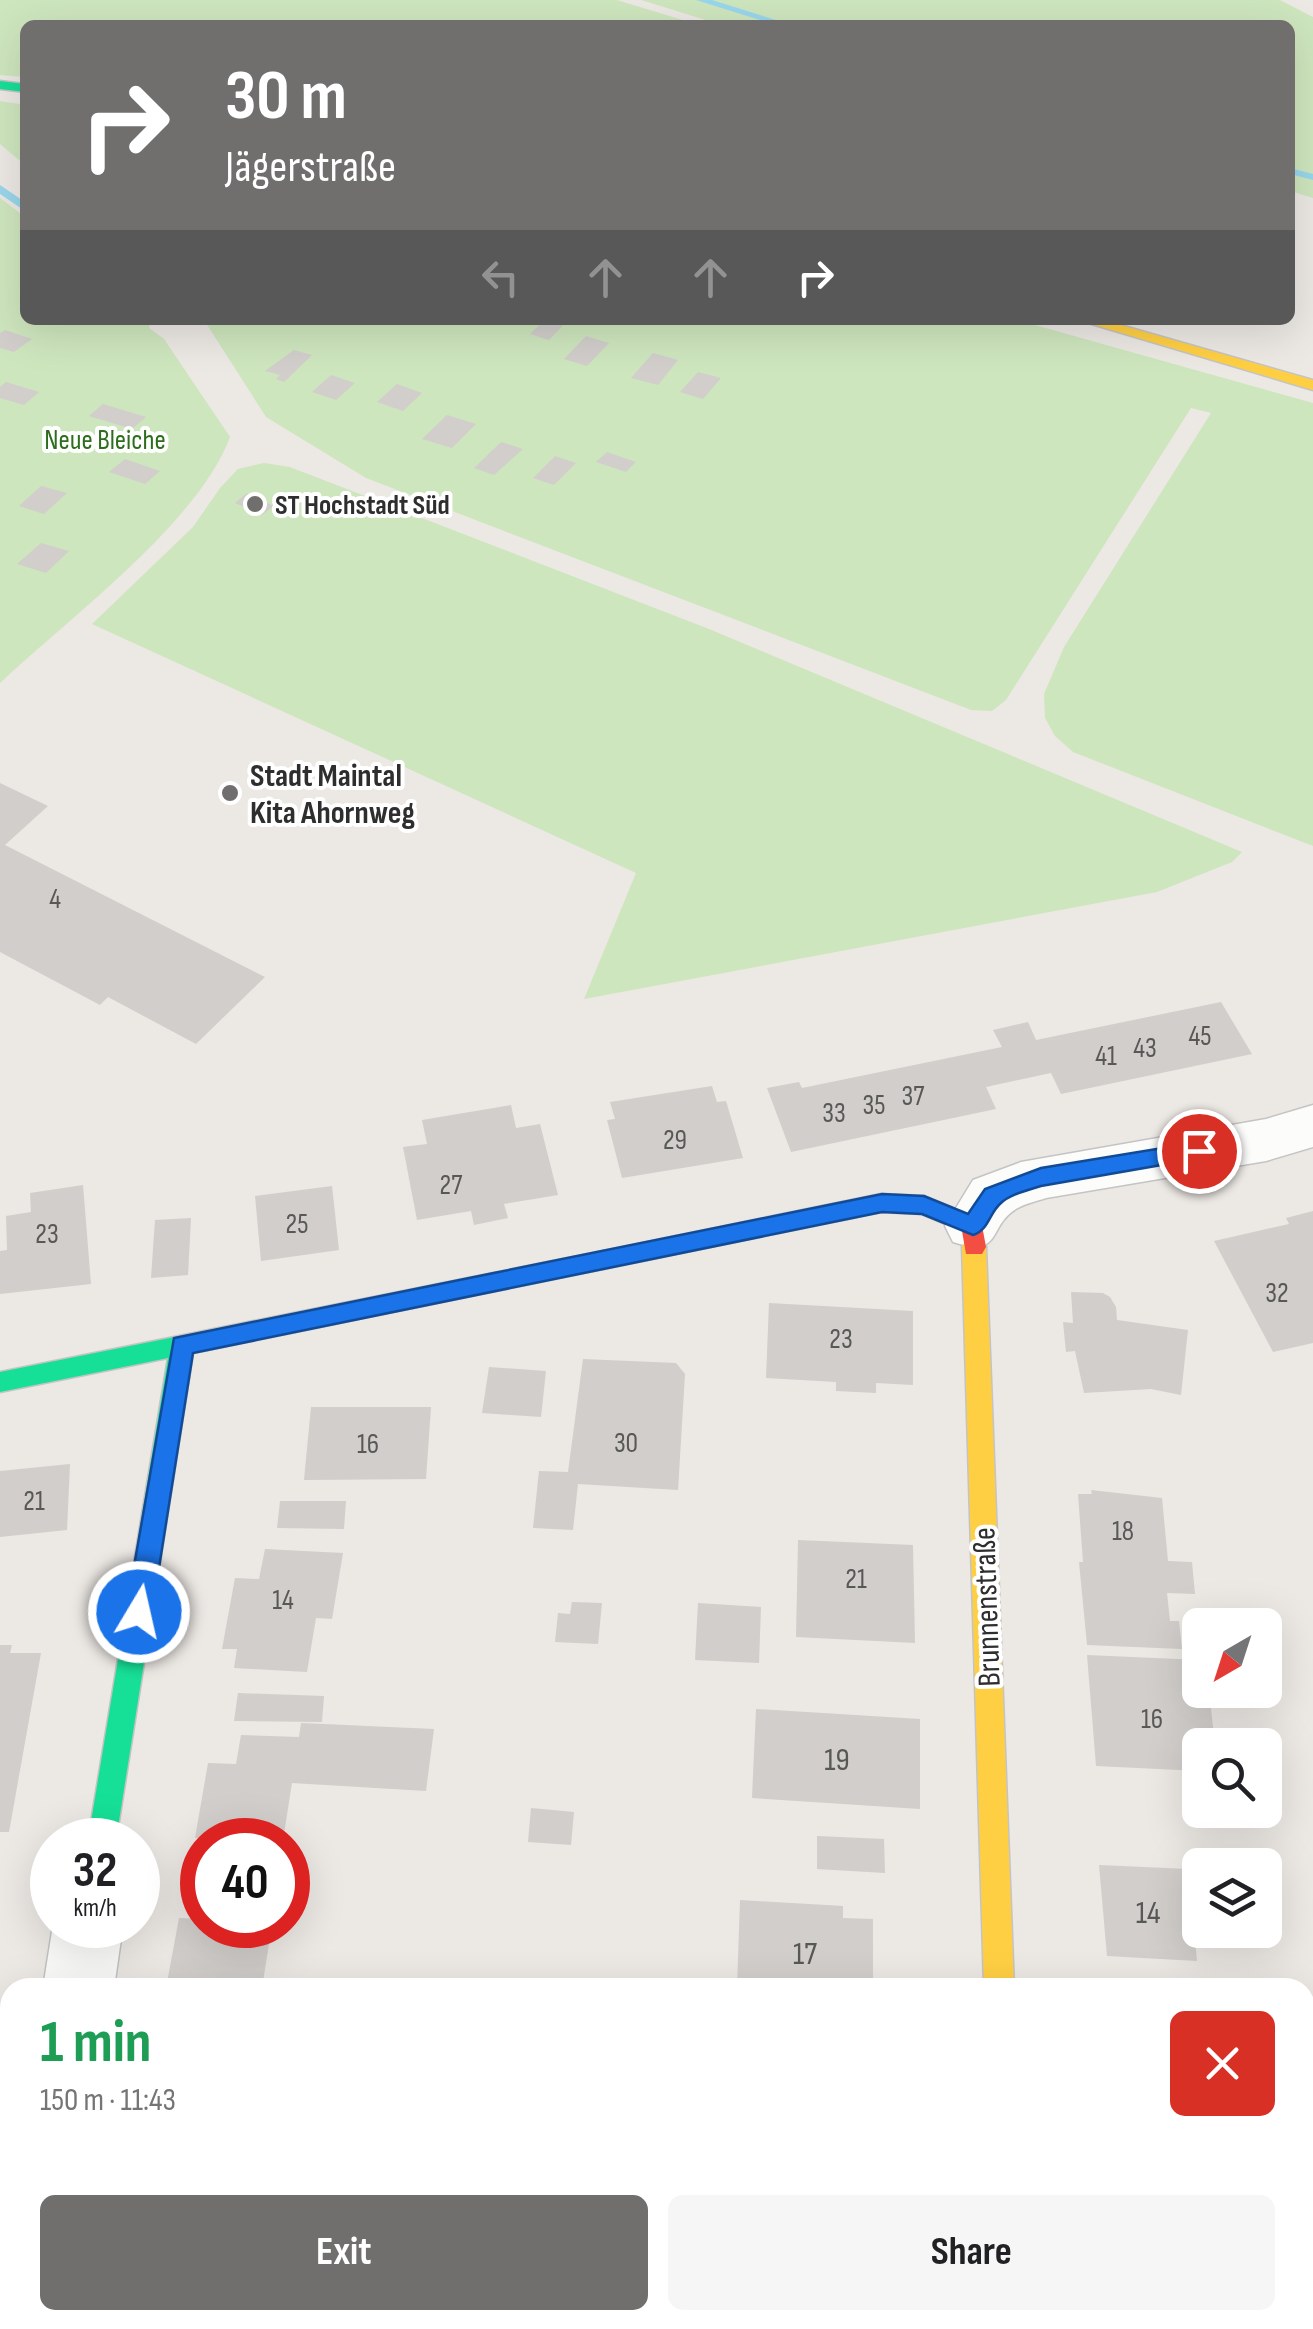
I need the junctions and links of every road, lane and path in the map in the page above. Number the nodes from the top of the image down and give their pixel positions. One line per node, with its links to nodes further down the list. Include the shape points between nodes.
1 (1105, 325): 2 (street)
2 (1209, 352): 3 (street); 4 (street)
3 (1313, 375)
4 (1313, 385)
5 (1313, 1126): 6 (street, via 1266,1140 1041,1177 993,1195)
6 (973, 1226): 7 (street, via 924,1205 882,1203); 12 (street, Brunnenstraße)
7 (182, 1345): 8 (street); 9 (street)
8 (0, 1382)
9 (106, 1818)
10 (84, 1948): 11 (street)
11 (80, 1978)
12 (999, 1978)

